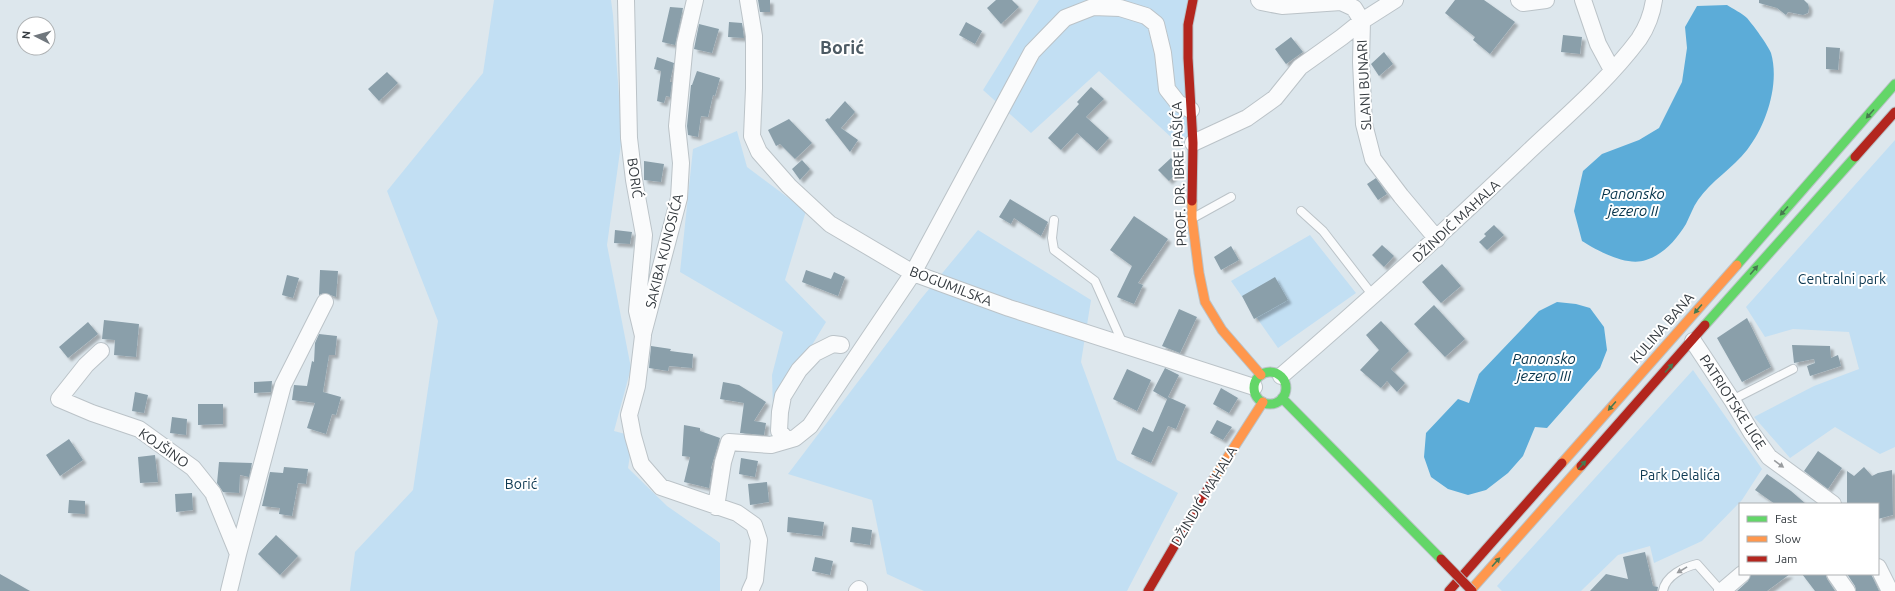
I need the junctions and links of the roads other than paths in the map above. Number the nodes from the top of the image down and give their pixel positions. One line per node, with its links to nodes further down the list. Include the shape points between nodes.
1 (626, 0): 27 (street, BORIĆ, via 629,138 644,235 637,311)
2 (695, 0): 27 (street, SAKIBA KUNOSIĆA, via 685,44 678,126 681,163 679,198)
3 (748, 0): 24 (street, BOGUMILSKA, via 754,36 752,136 759,152 789,186 830,224)
4 (1142, 0): 12 (street)
5 (1193, 0): 16 (main road, PROF. DR. IBRE PAŠIĆA, via 1188,25)
6 (1259, 0): 13 (street, SLANI BUNARI, via 1282,6 1341,2 1354,8)
7 (1395, 0): 13 (street)
8 (1519, 0): 9 (street, via 1523,3)
9 (1546, 0)
10 (1583, 0): 14 (street, via 1598,44)
11 (1654, 0): 14 (street, DŽINDIĆ MAHALA, via 1649,21 1640,38)
12 (1146, 16): 16 (street, via 1156,24 1164,53 1168,89 1178,103); 24 (street, via 1120,8 1093,7 1066,18 1032,52)
13 (1362, 21): 18 (street, via 1300,67 1275,98 1246,118); 23 (street, SLANI BUNARI, via 1364,124 1373,159)
14 (1612, 70): 23 (street, DŽINDIĆ MAHALA)
15 (1895, 84): 48 (main road, KULINA BANA, one-way to 48)
16 (1191, 110): 18 (main road, PROF. DR. IBRE PAŠIĆA)
17 (1895, 112): 28 (main road, one-way to 17)
18 (1193, 143): 21 (main road, PROF. DR. IBRE PAŠIĆA)
19 (1231, 197): 21 (lane)
20 (1301, 212): 25 (lane, via 1323,230)
21 (1192, 218): 34 (main road, PROF. DR. IBRE PAŠIĆA, via 1194,245 1205,302)
22 (1054, 220): 30 (lane, via 1054,250 1095,281)
23 (1437, 239): 25 (street, DŽINDIĆ MAHALA)
24 (913, 273): 30 (street, BOGUMILSKA, via 1009,308); 38 (street, via 810,426 795,438)
25 (1374, 296): 33 (street, DŽINDIĆ MAHALA)
26 (325, 302): 41 (street, via 283,385)
27 (643, 336): 40 (street, BORIĆ, via 637,386 629,415 642,464 661,487)
28 (1693, 341): 36 (street, PATRIOTSKE LIGE); 49 (main road, one-way to 28)
29 (841, 344): 38 (street, via 833,344 814,353 799,370 783,396 779,431)
30 (1123, 344): 34 (street, BOGUMILSKA)
31 (101, 351): 41 (street, KOJŠINO, via 59,398 92,413 139,429 193,468 213,493)
32 (1793, 369): 36 (lane)
33 (1281, 376): 34 (main road, via 1271,372); 35 (main road, via 1286,385)
34 (1257, 381): 37 (main road, via 1257,397)
35 (1282, 398): 37 (main road, via 1270,404); 49 (main road, bridge)
36 (1732, 400): 39 (street, PATRIOTSKE LIGE, one-way to 39, via 1769,457)
37 (1263, 402): 47 (main road, DŽINDIĆ MAHALA, via 1202,496)
38 (787, 440): 40 (street, via 771,445 729,442)
39 (1832, 503)
40 (716, 507): 46 (street, BORIĆ, via 737,513 754,525 758,540 754,580)
41 (238, 554): 45 (street)
42 (1879, 568): 53 (street)
43 (1741, 575): 51 (street)
44 (1836, 575): 52 (street)
45 (230, 591)
46 (750, 591)
47 (1148, 591)
48 (1449, 591)
49 (1471, 591)
50 (1663, 591): 51 (lane, one-way to 50, via 1697,564 1673,575)
51 (1722, 591)
52 (1847, 591)
53 (1890, 591)

